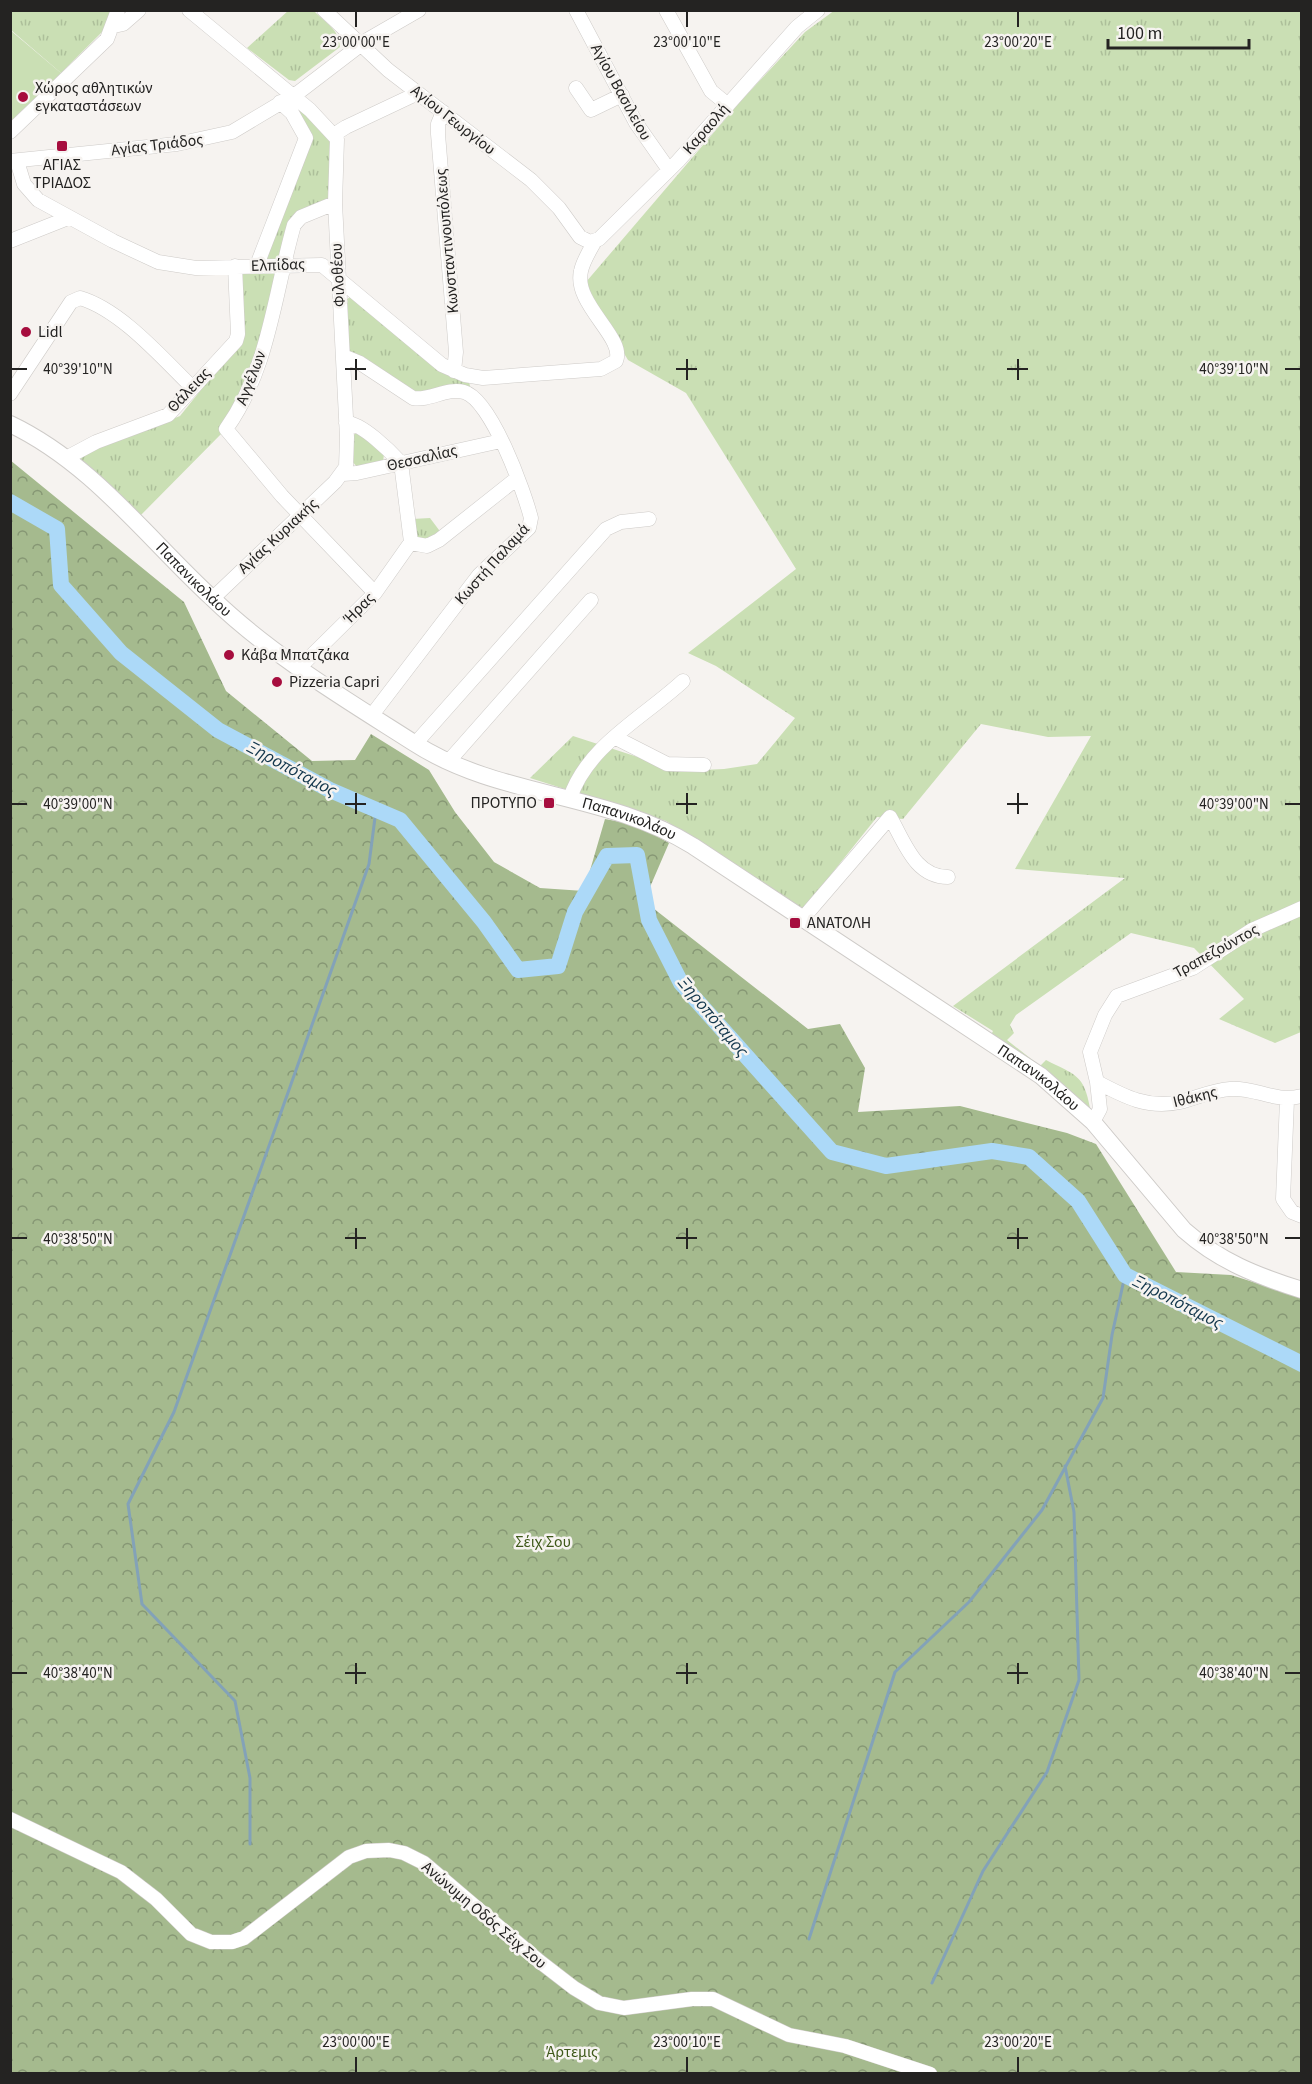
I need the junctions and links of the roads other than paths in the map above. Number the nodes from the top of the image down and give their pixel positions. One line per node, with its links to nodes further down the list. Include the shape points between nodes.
1 (118, 10): 10 (street)
2 (140, 10): 10 (street, via 123,24)
3 (189, 10): 15 (street)
4 (324, 10): 11 (street, Αγίου Γεωργίου)
5 (418, 10): 11 (street, Αγίας Τριάδος)
6 (576, 10): 14 (street, Αγίου Βασιλείου)
7 (666, 10): 16 (street, via 711,91)
8 (818, 10): 9 (street, Καραολή)
9 (801, 15): 16 (street, Καραολή)
10 (114, 26): 18 (street, via 107,39)
11 (360, 45): 13 (street, Αγίου Γεωργίου); 15 (street, Αγίας Τριάδος, via 351,46)
12 (576, 88): 14 (street, via 591,110)
13 (418, 93): 17 (street, Αγίου Γεωργίου); 19 (street)
14 (621, 95): 21 (street, Αγίου Βασιλείου)
15 (286, 99): 19 (street); 20 (street, Αγίας Τριάδος, via 239,129 213,138); 28 (street, via 306,138)
16 (728, 105): 21 (street, Καραολή)
17 (443, 112): 24 (street, Αγίου Γεωργίου, via 538,187); 34 (street, Κωνσταντινουπόλεως, via 438,134 456,352)
18 (10, 132)
19 (335, 135): 22 (street, Φιλοθέου)
20 (14, 161): 23 (street, Ελπίδας, via 30,193)
21 (669, 170): 26 (street, Καραολή)
22 (335, 203): 27 (street, Αγγέλων, via 296,222); 31 (street, Φιλοθέου)
23 (68, 218): 25 (street); 29 (street, Ελπίδας, via 169,265)
24 (577, 234): 26 (street, Αγίου Γεωργίου); 30 (street, Αγίου Γεωργίου)
25 (10, 241)
26 (592, 241): 30 (street)
27 (284, 264): 28 (street, Ελπίδας); 31 (street, Ελπίδας, via 318,263); 44 (street, Αγγέλων, via 276,307 256,372 245,402 226,429)
28 (257, 265): 29 (street, Ελπίδας)
29 (235, 266): 35 (street, Θάλειας, via 238,338)
30 (581, 270): 33 (street, Αγίου Γεωργίου, via 584,295 617,349 618,358)
31 (338, 278): 32 (street, Φιλοθέου); 34 (street, Ελπίδας)
32 (343, 356): 37 (street, Φιλοθέου); 39 (street, Κωστή Παλαμά, via 413,398 460,391 475,398)
33 (611, 366): 34 (street, Ελπίδας, via 487,378)
34 (454, 371)
35 (192, 387): 36 (street, via 125,325 80,298 74,300); 40 (street, Θάλειας, via 166,416 96,442)
36 (10, 393)
37 (346, 423): 41 (street, via 358,425); 42 (street, Φιλοθέου)
38 (10, 424): 40 (main road, Παπανικολάου)
39 (501, 441): 41 (street, Θεσσαλίας); 43 (street, Κωστή Παλαμά)
40 (66, 458): 48 (main road, Παπανικολάου, via 110,496)
41 (401, 463): 42 (street, Θεσσαλίας); 46 (street)
42 (344, 474): 44 (street, Αγίας Κυριακής)
43 (516, 478): 46 (street, via 439,540 427,546); 52 (street, Κωστή Παλαμά, via 531,515 530,526 479,575)
44 (299, 515): 47 (street, Αγγέλων); 48 (street, Αγίας Κυριακής)
45 (649, 519): 54 (street, via 621,522 606,529)
46 (411, 543): 47 (street, Ήρας)
47 (375, 593): 50 (street, Ήρας)
48 (212, 598): 50 (main road, Παπανικολάου)
49 (591, 600): 55 (street)
50 (300, 667): 52 (main road, Παπανικολάου)
51 (683, 681): 53 (street)
52 (372, 715): 54 (main road, Παπανικολάου)
53 (616, 738): 56 (street, via 667,764); 57 (street, via 592,758)
54 (415, 744): 55 (main road, Παπανικολάου)
55 (448, 762): 57 (main road, Παπανικολάου, via 493,779)
56 (704, 765)
57 (570, 798): 60 (main road, Παπανικολάου, via 639,818 671,833)
58 (948, 877): 60 (street, via 922,870 890,818)
59 (1302, 908): 61 (street, Τραπεζούντος, via 1252,930 1193,968 1117,996 1090,1052)
60 (804, 917): 64 (main road, Παπανικολάου, via 1025,1064)
61 (1098, 1082): 63 (street, Ιθάκης, via 1140,1103 1162,1105 1230,1089 1254,1090); 64 (street, via 1100,1108)
62 (1302, 1096): 63 (street)
63 (1287, 1100): 65 (street, via 1283,1199 1292,1212)
64 (1093, 1122): 66 (main road, Παπανικολάου, via 1185,1230 1221,1258 1258,1276)
65 (1302, 1216)
66 (1302, 1290)
67 (10, 1819): 68 (street, Ανώνυμη Οδός Σέιχ Σου, via 121,1872 191,1934 211,1942 244,1938 349,1857 366,1851 404,1853 424,1863 539,1961 599,2003 624,2008 692,1998 713,2000 789,2035 845,2046)
68 (930, 2073)

